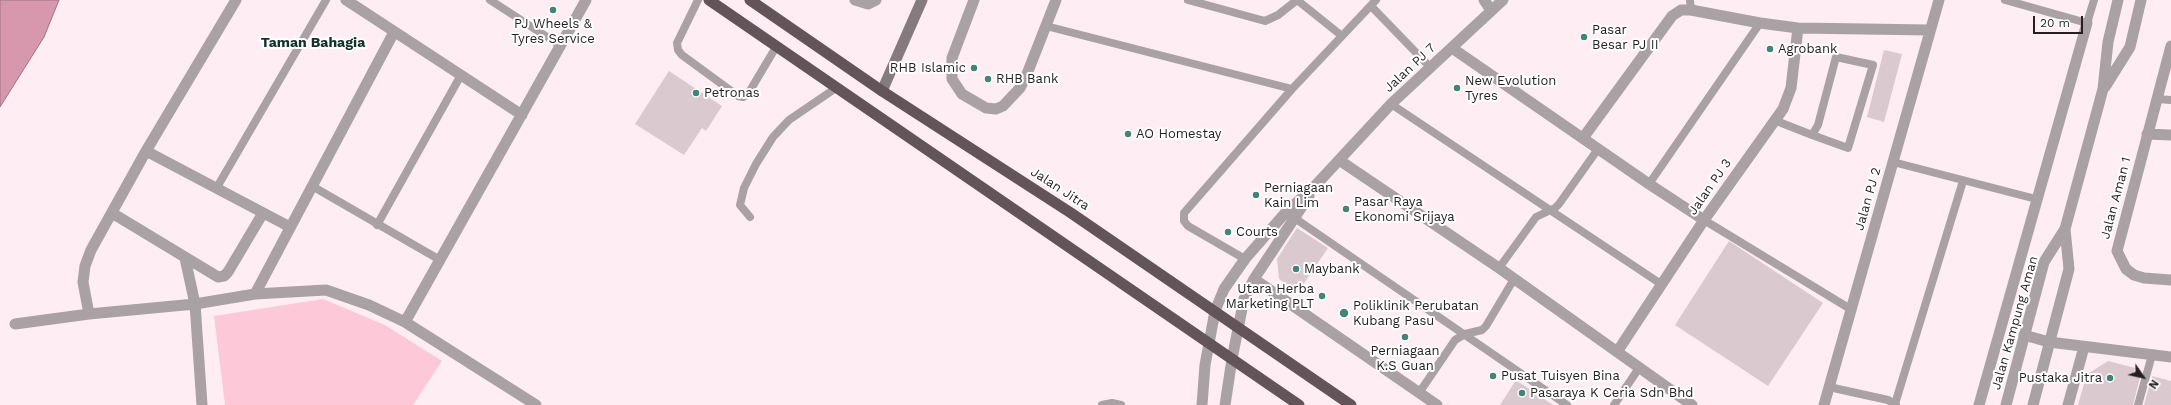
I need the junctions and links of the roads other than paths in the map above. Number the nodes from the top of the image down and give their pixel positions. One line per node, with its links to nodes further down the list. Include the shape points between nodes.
1 (236, 0): 53 (street)
2 (326, 0): 60 (lane)
3 (346, 0): 31 (street)
4 (490, 0): 33 (lane)
5 (586, 0): 33 (street)
6 (698, 0): 35 (lane, via 677,43 678,50 738,96 748,94)
7 (709, 0): 35 (highway)
8 (750, 0): 42 (highway, Jalan Jitra)
9 (855, 0): 10 (street, via 868,4)
10 (876, 0)
11 (922, 0): 42 (main road)
12 (974, 0): 28 (street, via 952,58 952,79 962,94 986,108 996,109 1003,106 1020,88)
13 (1056, 0): 28 (street)
14 (1188, 0): 15 (lane, via 1265,21 1278,15)
15 (1297, 0): 32 (lane)
16 (1484, 0): 25 (street)
17 (1503, 0): 25 (street, Jalan PJ 7)
18 (1939, 0): 30 (street, Jalan PJ 2)
19 (2005, 0): 27 (lane)
20 (2094, 0): 27 (lane)
21 (2118, 0): 41 (street, Jalan Kampung Aman, via 2108,42)
22 (2141, 1): 41 (street, Jalan Kampung Aman, via 2130,47)
23 (1374, 3): 32 (lane); 37 (lane)
24 (1690, 5): 26 (street); 51 (street, via 1672,16)
25 (1491, 10): 36 (street, Jalan PJ 7)
26 (1760, 23): 29 (street); 57 (lane)
27 (2088, 23): 61 (street)
28 (1046, 26): 40 (lane)
29 (1798, 28): 30 (street); 47 (street, Jalan PJ 3, via 1791,88 1783,109)
30 (1930, 30): 55 (street, Jalan PJ 2)
31 (394, 32): 38 (street); 58 (street)
32 (1342, 36): 40 (lane)
33 (560, 46): 46 (street)
34 (2171, 46): 43 (street)
35 (776, 47): 39 (highway)
36 (1452, 48): 37 (street, Jalan PJ 7); 51 (street)
37 (1430, 67): 45 (street, Jalan PJ 7)
38 (461, 75): 46 (street); 68 (lane)
39 (836, 88): 65 (lane, via 789,120 773,137 744,188 740,205); 90 (highway)
40 (1292, 88): 72 (lane, via 1184,213 1184,221 1188,226)
41 (2103, 89): 70 (street, Jalan Kampung Aman)
42 (882, 91): 82 (highway, Jalan Jitra, via 1071,213)
43 (2156, 99): 44 (lane); 48 (street)
44 (2171, 100)
45 (1391, 104): 54 (street, Jalan PJ 7); 62 (lane)
46 (522, 115): 73 (street)
47 (1774, 120): 49 (lane); 67 (street, Jalan PJ 3)
48 (2148, 134): 50 (street); 77 (street, Jalan Aman 1, via 2117,251 2123,264 2134,275)
49 (1812, 135): 49 (lane, via 1818,125 1836,57 1873,65 1848,148)
50 (2171, 135)
51 (1583, 138): 52 (street)
52 (1598, 149): 57 (street); 62 (lane, via 1559,204)
53 (146, 151): 60 (street); 63 (street)
54 (1339, 160): 59 (street, Jalan PJ 7); 74 (street)
55 (1893, 162): 56 (lane); 81 (street, Jalan PJ 2)
56 (1963, 181): 61 (lane); 112 (lane)
57 (1649, 184): 67 (street)
58 (312, 186): 68 (lane); 69 (street)
59 (1314, 187): 66 (street); 72 (street, via 1286,212)
60 (216, 189): 64 (street)
61 (2036, 200): 113 (street)
62 (1549, 210): 74 (lane, via 1536,217); 78 (lane)
63 (112, 213): 71 (street); 83 (street, via 85,266 83,282)
64 (263, 213): 69 (street); 71 (street, via 224,276 218,277)
65 (750, 217)
66 (1296, 219): 75 (street); 87 (lane)
67 (1704, 220): 78 (street, Jalan PJ 3); 81 (lane)
68 (377, 225): 73 (lane)
69 (290, 227): 79 (street)
70 (2065, 229): 88 (street, Jalan Kampung Aman, via 2044,262); 89 (street, Jalan Kampung Aman, via 2069,269)
71 (185, 258): 80 (street)
72 (1245, 259): 82 (street, via 1224,289)
73 (440, 260): 84 (street)
74 (1499, 268): 76 (street)
75 (1254, 279): 86 (street, via 1244,299); 98 (street)
76 (1514, 279): 87 (lane, via 1486,326 1477,332); 92 (street)
77 (2171, 280)
78 (1661, 284): 92 (street, Jalan PJ 3)
79 (254, 294): 80 (street); 84 (street, via 326,290 369,305)
80 (195, 304): 83 (street); 99 (street)
81 (1852, 310): 97 (street, Jalan PJ 2)
82 (1215, 311): 86 (highway, Jalan Jitra); 90 (street)
83 (89, 314): 85 (street)
84 (405, 322): 100 (street)
85 (15, 324)
86 (1238, 327): 95 (street); 106 (highway, Jalan Jitra)
87 (1465, 334): 98 (lane, via 1452,343); 108 (lane)
88 (2024, 335): 89 (street); 114 (street, Jalan Kampung Aman)
89 (2049, 342): 91 (street); 115 (street, Jalan Kampung Aman)
90 (1208, 343): 95 (highway); 103 (street)
91 (2084, 347): 93 (street); 116 (street)
92 (1617, 352): 96 (street)
93 (2152, 355): 94 (street); 117 (lane)
94 (2171, 357)
95 (1232, 359): 104 (street); 105 (highway)
96 (1639, 368): 109 (lane); 110 (street)
97 (1830, 387): 111 (street, Jalan PJ 2); 112 (lane, via 1888,400)
98 (1419, 393): 107 (street)
99 (202, 405)
100 (536, 405)
101 (1102, 405): 102 (lane)
102 (1121, 405)
103 (1202, 405)
104 (1225, 405)
105 (1298, 405)
106 (1351, 405)
107 (1437, 405)
108 (1567, 405)
109 (1614, 405)
110 (1692, 405)
111 (1824, 405)
112 (1895, 405)
113 (1979, 405)
114 (2006, 405)
115 (2034, 405)
116 (2068, 405)
117 (2138, 405)

